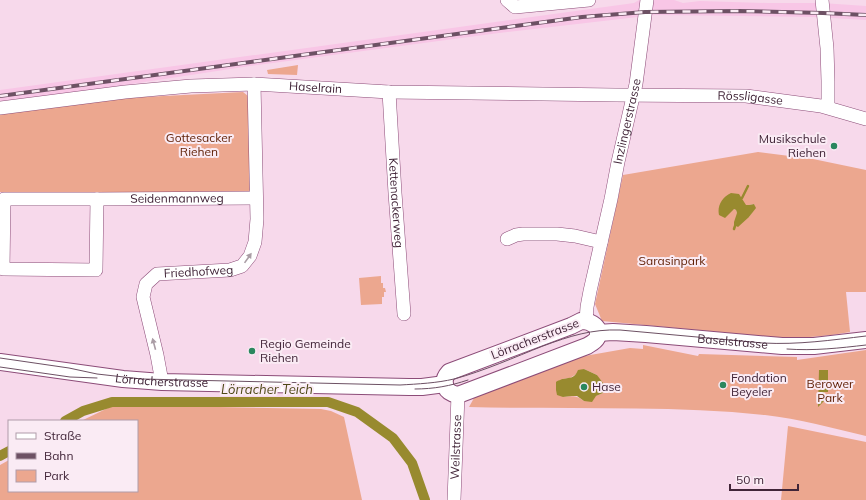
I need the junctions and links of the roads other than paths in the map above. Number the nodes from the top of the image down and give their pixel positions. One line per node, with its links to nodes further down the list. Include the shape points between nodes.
1 (507, 0): 2 (street, via 515,7)
2 (589, 0)
3 (647, 0): 7 (street, Inzlingerstrasse)
4 (822, 0): 8 (street, via 827,48)
5 (254, 84): 6 (street, Haselrain); 9 (street, Haselrain, via 176,87); 11 (street, Friedhofweg)
6 (389, 92): 7 (street, Haselrain); 15 (street, Kettenackerweg)
7 (633, 95): 8 (street, Rössligasse, via 746,96); 14 (street, Inzlingerstrasse)
8 (828, 107): 10 (street, Rössligasse)
9 (0, 108)
10 (866, 119)
11 (256, 198): 12 (street, Seidenmannweg); 20 (street, Friedhofweg, one-way to 11, via 143,297 146,284 156,274 230,270 242,266 250,256 255,242)
12 (97, 199): 12 (street, Seidenmannweg, via 4,199 4,269 96,270)
13 (508, 239): 14 (street, via 524,234 557,234)
14 (601, 242): 16 (street, Inzlingerstrasse, via 586,307)
15 (404, 314)
16 (586, 320): 17 (main road, Lörracherstrasse, via 596,327); 21 (main road, Lörracherstrasse, via 449,372)
17 (598, 333): 18 (main road, Baselstrasse, via 646,334 782,346 814,346); 22 (main road, Lörracherstrasse, via 594,342 587,346)
18 (866, 340)
19 (0, 362): 20 (main road, Lörracherstrasse)
20 (162, 382): 21 (main road, Lörracherstrasse, via 409,387)
21 (445, 384): 22 (main road, via 450,393)
22 (458, 394): 23 (street, Weilstrasse)
23 (454, 500)

